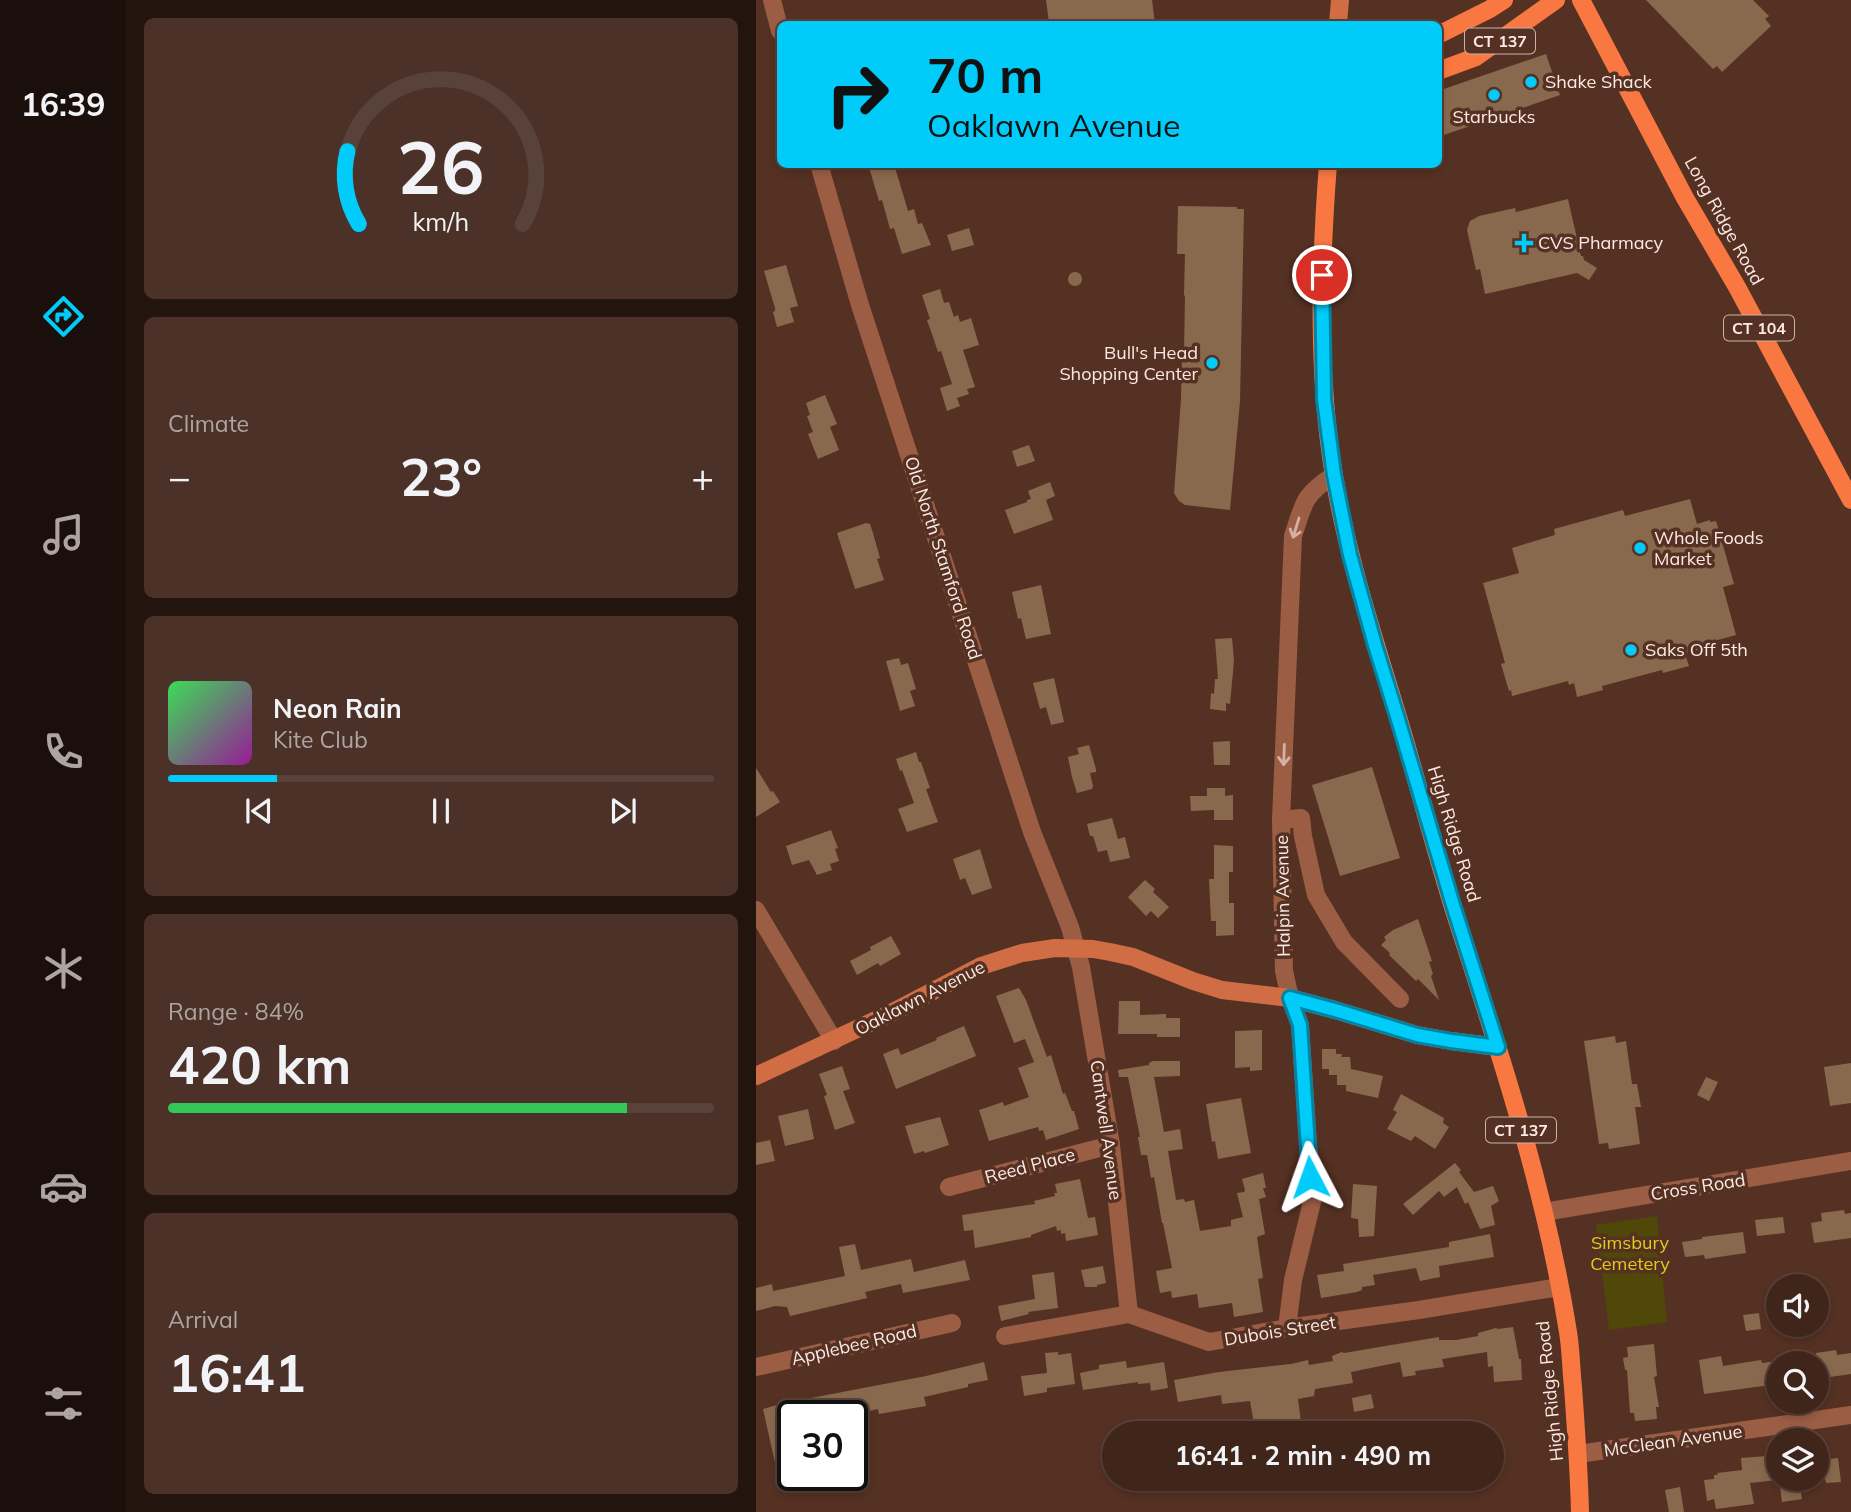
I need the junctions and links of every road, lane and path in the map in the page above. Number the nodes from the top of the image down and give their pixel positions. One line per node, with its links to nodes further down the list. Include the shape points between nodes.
1 (772, 0): 6 (street)
2 (1340, 0): 7 (street)
3 (1504, 0): 8 (main road, CT 137)
4 (1556, 0): 9 (main road, CT 137, via 1476,57)
5 (1581, 0): 13 (main road, Long Ridge Road / CT 104)
6 (777, 21)
7 (1338, 21)
8 (1442, 33)
9 (1442, 70)
10 (821, 168): 16 (street, Old North Stamford Road, via 860,305 1032,832)
11 (1328, 168): 12 (main road, High Ridge Road / CT 137, via 1322,351)
12 (1334, 475): 14 (street, Halpin Avenue, one-way to 14, via 1312,490 1293,536); 20 (main road, High Ridge Road / CT 137, via 1371,632)
13 (1851, 500)
14 (1281, 820): 17 (street, Halpin Avenue, via 1284,971); 18 (street, via 1301,818 1316,895 1344,942)
15 (756, 910): 19 (street)
16 (1075, 948): 17 (street, Oaklawn Avenue, via 1133,957 1222,990); 19 (street, Oaklawn Avenue, via 1037,950 981,966); 22 (street, Cantwell Avenue)
17 (1290, 998): 20 (street, Oaklawn Avenue, via 1417,1035); 29 (street, Halpin Avenue, via 1300,1025 1312,1202)
18 (1400, 999)
19 (834, 1041): 21 (street, Oaklawn Avenue)
20 (1498, 1047): 25 (main road, High Ridge Road / CT 137)
21 (756, 1076)
22 (1111, 1145): 24 (street, Reed Place); 27 (street, Cantwell Avenue)
23 (1851, 1161): 25 (street, Cross Road)
24 (949, 1187)
25 (1545, 1212): 26 (main road, High Ridge Road / CT 137)
26 (1559, 1287): 29 (street, Dubois Street); 33 (main road, High Ridge Road / CT 137, via 1568,1334)
27 (1129, 1314): 29 (street, Dubois Street, via 1209,1342); 30 (street, Dubois Street)
28 (952, 1323): 31 (street, Applebee Road)
29 (1287, 1328)
30 (1004, 1336)
31 (756, 1367)
32 (1851, 1415): 33 (street, McClean Avenue)
33 (1578, 1454): 34 (main road, High Ridge Road / CT 137)
34 (1580, 1512)

